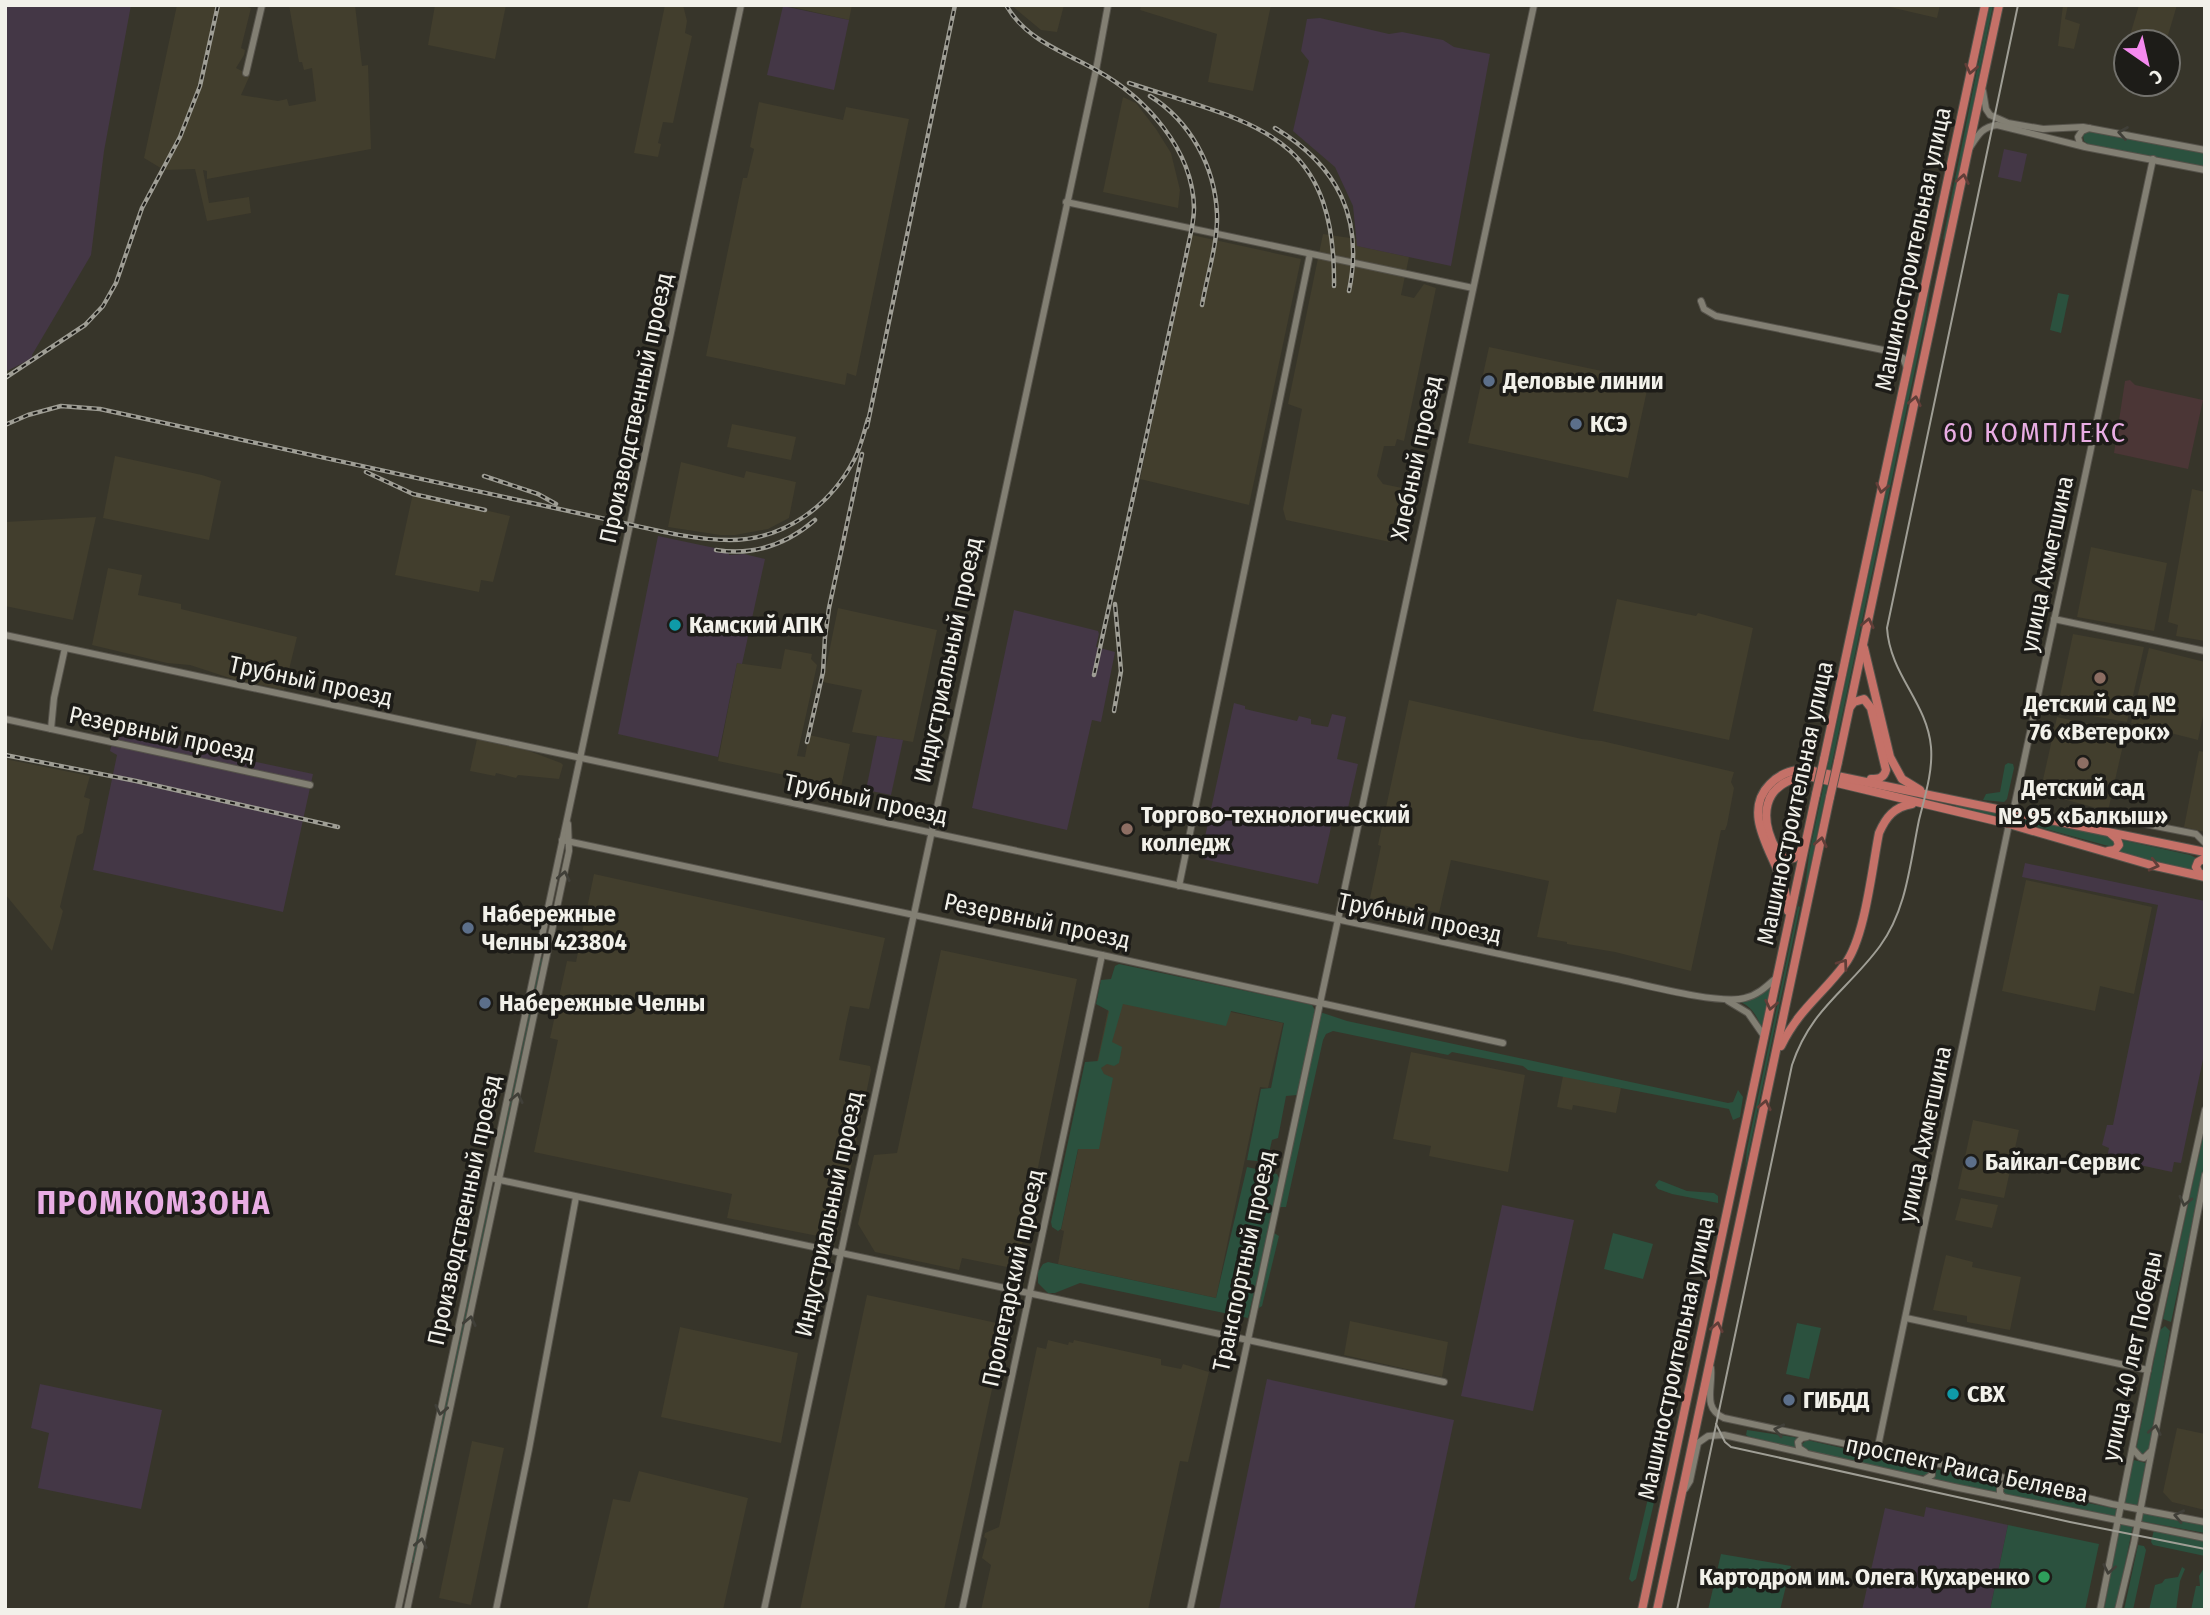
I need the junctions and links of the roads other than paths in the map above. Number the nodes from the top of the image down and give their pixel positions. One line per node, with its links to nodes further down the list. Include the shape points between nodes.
1 (262, 5): 7 (street)
2 (741, 5): 35 (street, Производственный проезд)
3 (1108, 5): 16 (street, Индустриальный проезд)
4 (1534, 5): 20 (street, Хлебный проезд)
5 (1985, 5): 17 (main road, Машиностроительная улица, one-way to 17)
6 (1999, 5): 8 (main road, Машиностроительная улица)
7 (246, 73)
8 (1982, 85): 9 (street, via 1986,109); 13 (main road, Машиностроительная улица)
9 (1997, 122): 10 (street, via 2036,129); 11 (street); 13 (street, via 1980,132)
10 (2089, 128): 11 (street, via 2078,137); 12 (street, one-way to 10)
11 (2085, 147): 14 (street)
12 (2205, 150)
13 (1968, 151): 18 (main road, Машиностроительная улица, one-way to 13)
14 (2153, 159): 15 (street); 27 (street, улица Ахметшина)
15 (2205, 173)
16 (1066, 202): 19 (street); 45 (street, Индустриальный проезд)
17 (1936, 240): 18 (main road, via 1941,250); 21 (main road, Машиностроительная улица)
18 (1951, 240): 22 (main road, Машиностроительная улица)
19 (1310, 254): 20 (street); 53 (street)
20 (1473, 288): 57 (street, Хлебный проезд)
21 (1924, 291): 22 (main road, via 1933,277); 24 (main road, Машиностроительная улица)
22 (1938, 292): 29 (main road, Машиностроительная улица, one-way to 22)
23 (1701, 301): 25 (street, via 1704,309 1716,316)
24 (1914, 338): 25 (street, via 1906,349); 26 (main road, Машиностроительная улица)
25 (1893, 352): 26 (street, via 1903,358)
26 (1907, 370): 49 (main road, Машиностроительная улица, one-way to 49, bridge)
27 (2054, 619): 31 (street); 42 (street, улица Ахметшина)
28 (5, 635): 30 (street, Трубный проезд)
29 (1863, 645): 32 (main road, Машиностроительная улица); 38 (main road, via 1895,770)
30 (65, 648): 34 (street); 35 (street, Трубный проезд)
31 (2205, 651)
32 (1850, 707): 36 (main road, via 1860,699 1868,702 1885,760 1884,775); 55 (main road, Машиностроительная улица, one-way to 32, bridge)
33 (5, 719): 34 (street, Резервный проезд)
34 (51, 729): 37 (street, Резервный проезд)
35 (580, 758): 45 (street, Трубный проезд); 47 (street, Производственный проезд)
36 (1864, 780): 38 (main road); 58 (main road, via 1803,769 1783,774 1765,790 1758,821 1782,880)
37 (310, 785)
38 (1932, 796): 39 (main road)
39 (1960, 800): 41 (main road, via 1953,806); 42 (main road)
40 (1919, 803): 41 (main road); 49 (main road, via 1808,776 1794,777 1783,782 1768,800 1766,821 1779,855 1794,858); 67 (main road, one-way to 40, via 1790,1027 1845,964 1858,940 1885,819 1895,809)
41 (1956, 812): 43 (main road)
42 (2013, 812): 44 (main road)
43 (2009, 824): 50 (main road); 79 (street, улица Ахметшина)
44 (2072, 824): 46 (main road); 48 (street, via 2110,816 2196,834)
45 (931, 832): 53 (street, Трубный проезд); 56 (street, Индустриальный проезд)
46 (2109, 832): 50 (main road, via 2119,845); 51 (main road)
47 (566, 840): 56 (street, Резервный проезд); 59 (street, Производственный проезд); 60 (street, Производственный проезд, one-way to 47, via 569,851)
48 (2205, 844)
49 (1805, 845): 54 (main road, Машиностроительная улица)
50 (2105, 851): 52 (main road, one-way to 52)
51 (2205, 855): 52 (main road, via 2196,867)
52 (2205, 876)
53 (1178, 886): 57 (street, Трубный проезд)
54 (1794, 895): 55 (main road, via 1799,905); 58 (main road, Машиностроительная улица)
55 (1809, 899): 67 (main road, Машиностроительная улица)
56 (913, 914): 61 (street, Резервный проезд); 77 (street, Индустриальный проезд)
57 (1337, 920): 63 (street, Трубный проезд); 64 (street, Транспортный проезд)
58 (1789, 921): 62 (main road, Машиностроительная улица)
59 (539, 951): 60 (street); 70 (street, Производственный проезд)
60 (548, 953): 71 (street, Производственный проезд, one-way to 60)
61 (1102, 955): 64 (street, Резервный проезд); 78 (street, Пролетарский проезд)
62 (1777, 976): 63 (street, via 1754,995 1738,1000); 65 (main road, Машиностроительная улица, one-way to 65)
63 (1719, 998): 65 (street, via 1741,1007)
64 (1319, 1003): 66 (street, Резервный проезд); 82 (street, Транспортный проезд)
65 (1764, 1036): 72 (main road, Машиностроительная улица)
66 (1503, 1043)
67 (1775, 1058): 73 (main road, Машиностроительная улица, one-way to 67)
68 (2205, 1110): 80 (street, улица 40 лет Победы, one-way to 80)
69 (2205, 1175): 81 (street, улица 40 лет Победы)
70 (491, 1178): 71 (street); 108 (street, Производственный проезд, one-way to 108)
71 (500, 1181): 74 (street); 109 (street, Производственный проезд, one-way to 71)
72 (1732, 1189): 73 (main road, via 1736,1204); 75 (main road, Машиностроительная улица)
73 (1746, 1192): 76 (main road, Машиностроительная улица)
74 (576, 1197): 77 (street); 112 (street)
75 (1722, 1234): 76 (main road, via 1731,1224); 103 (main road, Машиностроительная улица)
76 (1737, 1236): 83 (main road, Машиностроительная улица, one-way to 76)
77 (840, 1254): 78 (street); 113 (street, Индустриальный проезд)
78 (1029, 1295): 82 (street); 114 (street, Пролетарский проезд)
79 (1906, 1318): 84 (street); 91 (street, улица Ахметшина)
80 (2157, 1330): 81 (street, via 2160,1323 2167,1322); 84 (street, улица 40 лет Победы)
81 (2174, 1333): 90 (street, улица 40 лет Победы, one-way to 81)
82 (1247, 1339): 85 (street); 115 (street, Транспортный проезд)
83 (1710, 1363): 86 (street, проспект Раиса Беляева, via 1709,1401 1716,1413); 96 (main road, Машиностроительная улица)
84 (2148, 1370): 89 (street, улица 40 лет Победы)
85 (1444, 1382)
86 (1755, 1425): 87 (street, проспект Раиса Беляева, one-way to 86); 88 (street, via 1744,1431)
87 (1809, 1437): 91 (street, проспект Раиса Беляева); 92 (street, via 1798,1442)
88 (1751, 1441): 92 (street, проспект Раиса Беляева); 96 (street, проспект Раиса Беляева, via 1705,1437 1698,1443)
89 (2133, 1447): 90 (street, via 2140,1457); 98 (street, улица 40 лет Победы)
90 (2151, 1450): 99 (street, улица 40 лет Победы)
91 (1877, 1451): 93 (street, проспект Раиса Беляева)
92 (1807, 1453): 95 (street, проспект Раиса Беляева)
93 (1931, 1462): 94 (street, проспект Раиса Беляева); 95 (street, via 1932,1475)
94 (2010, 1479): 97 (street, via 2000,1486); 98 (street, проспект Раиса Беляева)
95 (1924, 1480): 97 (street, проспект Раиса Беляева)
96 (1682, 1494): 104 (main road, Машиностроительная улица)
97 (2003, 1497): 100 (street, проспект Раиса Беляева)
98 (2120, 1505): 99 (street, проспект Раиса Беляева); 100 (street, улица 40 лет Победы)
99 (2140, 1508): 101 (street, проспект Раиса Беляева, one-way to 99); 102 (street, улица 40 лет Победы)
100 (2118, 1521): 102 (street, проспект Раиса Беляева); 118 (street, улица 40 лет Победы, one-way to 118)
101 (2205, 1522)
102 (2137, 1524): 105 (street, проспект Раиса Беляева); 119 (street, улица 40 лет Победы)
103 (1659, 1527): 104 (main road, via 1663,1542); 106 (main road, Машиностроительная улица)
104 (1675, 1528): 107 (main road, Машиностроительная улица)
105 (2205, 1538)
106 (1650, 1570): 107 (main road, via 1660,1558); 116 (main road, Машиностроительная улица)
107 (1665, 1575): 117 (main road, Машиностроительная улица)
108 (404, 1584): 109 (street); 110 (street, Производственный проезд)
109 (412, 1585): 111 (street, Производственный проезд)
110 (398, 1610)
111 (407, 1610)
112 (496, 1610)
113 (764, 1610)
114 (962, 1610)
115 (1189, 1610)
116 (1642, 1610)
117 (1657, 1610)
118 (2100, 1610)
119 (2118, 1610)

